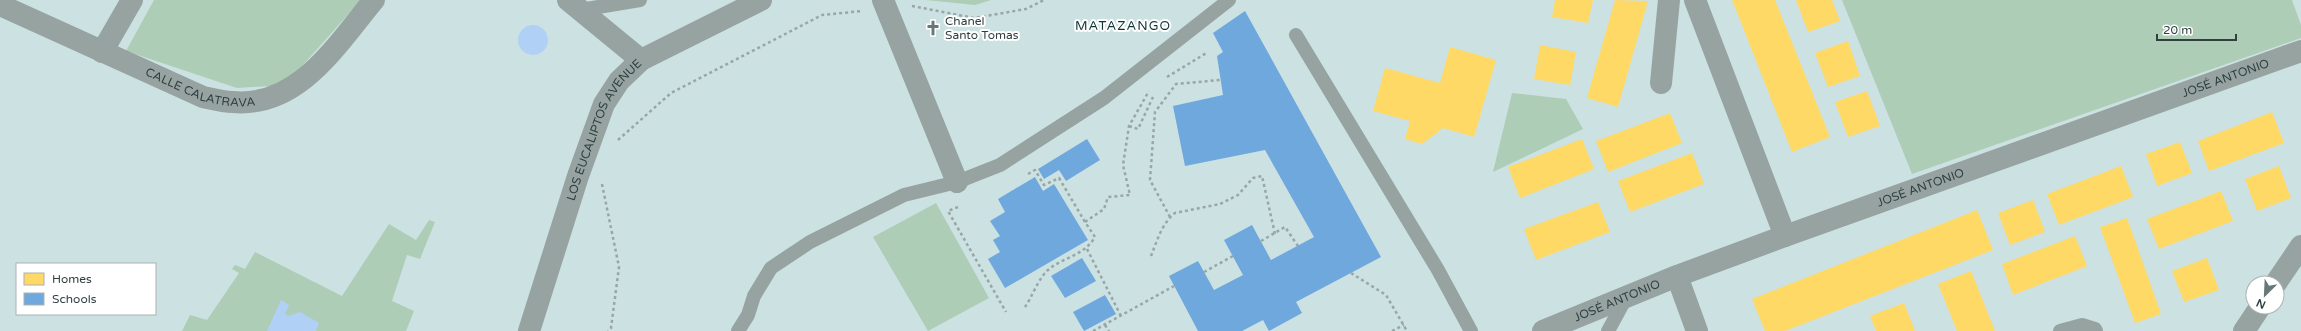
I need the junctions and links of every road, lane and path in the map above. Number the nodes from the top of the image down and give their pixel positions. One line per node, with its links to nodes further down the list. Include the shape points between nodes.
1 (132, 0): 14 (street)
2 (374, 0): 14 (street, CALLE CALATRAVA, via 312,73 286,92 259,100 234,103 203,97)
3 (640, 0): 11 (lane)
4 (761, 0): 16 (street, LOS EUCALIPTOS AVENUE)
5 (1044, 0): 9 (path, via 1026,9 974,18)
6 (1229, 0): 26 (lane, via 1104,98 1000,165)
7 (1669, 0): 19 (street)
8 (1695, 0): 31 (street)
9 (885, 4): 23 (path, via 822,15 671,92); 26 (street)
10 (0, 5): 14 (street, CALLE CALATRAVA)
11 (574, 5): 16 (street)
12 (1296, 35): 57 (lane, via 1434,263)
13 (2301, 51): 31 (street, JOSÉ ANTONIO)
14 (102, 52)
15 (1208, 52): 17 (path)
16 (641, 60): 50 (street, LOS EUCALIPTOS AVENUE, via 619,81 604,104 578,176)
17 (1163, 80)
18 (1220, 80): 28 (path, via 1176,84 1155,112 1150,180)
19 (1661, 83)
20 (1151, 88): 22 (path)
21 (1153, 97): 22 (path, via 1138,128)
22 (1129, 126): 29 (path, via 1123,165 1130,195 1108,197 1104,209)
23 (614, 145)
24 (1022, 177): 29 (path, via 1035,170 1044,185 1060,178)
25 (602, 182): 51 (path, via 619,267 611,328)
26 (957, 182): 52 (lane, via 904,195 803,246 771,268 754,296 748,315)
27 (962, 205): 45 (path, via 948,212)
28 (1170, 217): 30 (path, via 1175,213 1220,204 1238,195 1253,178 1262,176); 36 (path)
29 (1085, 222): 35 (path, via 1095,237)
30 (1275, 234): 32 (path); 33 (path, via 1285,227)
31 (1785, 236): 41 (street, JOSÉ ANTONIO)
32 (1261, 241)
33 (1298, 246)
34 (2301, 246): 40 (street)
35 (1087, 249): 44 (path, via 1047,271); 47 (path)
36 (1151, 256)
37 (1233, 256): 38 (path)
38 (1204, 272)
39 (1350, 273): 49 (path, via 1386,295)
40 (2281, 275)
41 (1677, 276): 43 (street, JOSÉ ANTONIO); 60 (street)
42 (1174, 286): 47 (path)
43 (1628, 296): 58 (street, JOSÉ ANTONIO); 59 (lane)
44 (1025, 308)
45 (1006, 312)
46 (2255, 315): 63 (street)
47 (1121, 316): 48 (path)
48 (1105, 325): 53 (path); 54 (path)
49 (1404, 325): 55 (path); 56 (path)
50 (529, 331)
51 (608, 331)
52 (738, 331)
53 (1093, 331)
54 (1109, 331)
55 (1392, 331)
56 (1407, 331)
57 (1471, 331)
58 (1543, 331)
59 (1608, 331)
60 (1697, 331)
61 (2060, 331): 62 (lane, via 2082,325)
62 (2096, 331)
63 (2244, 331)

